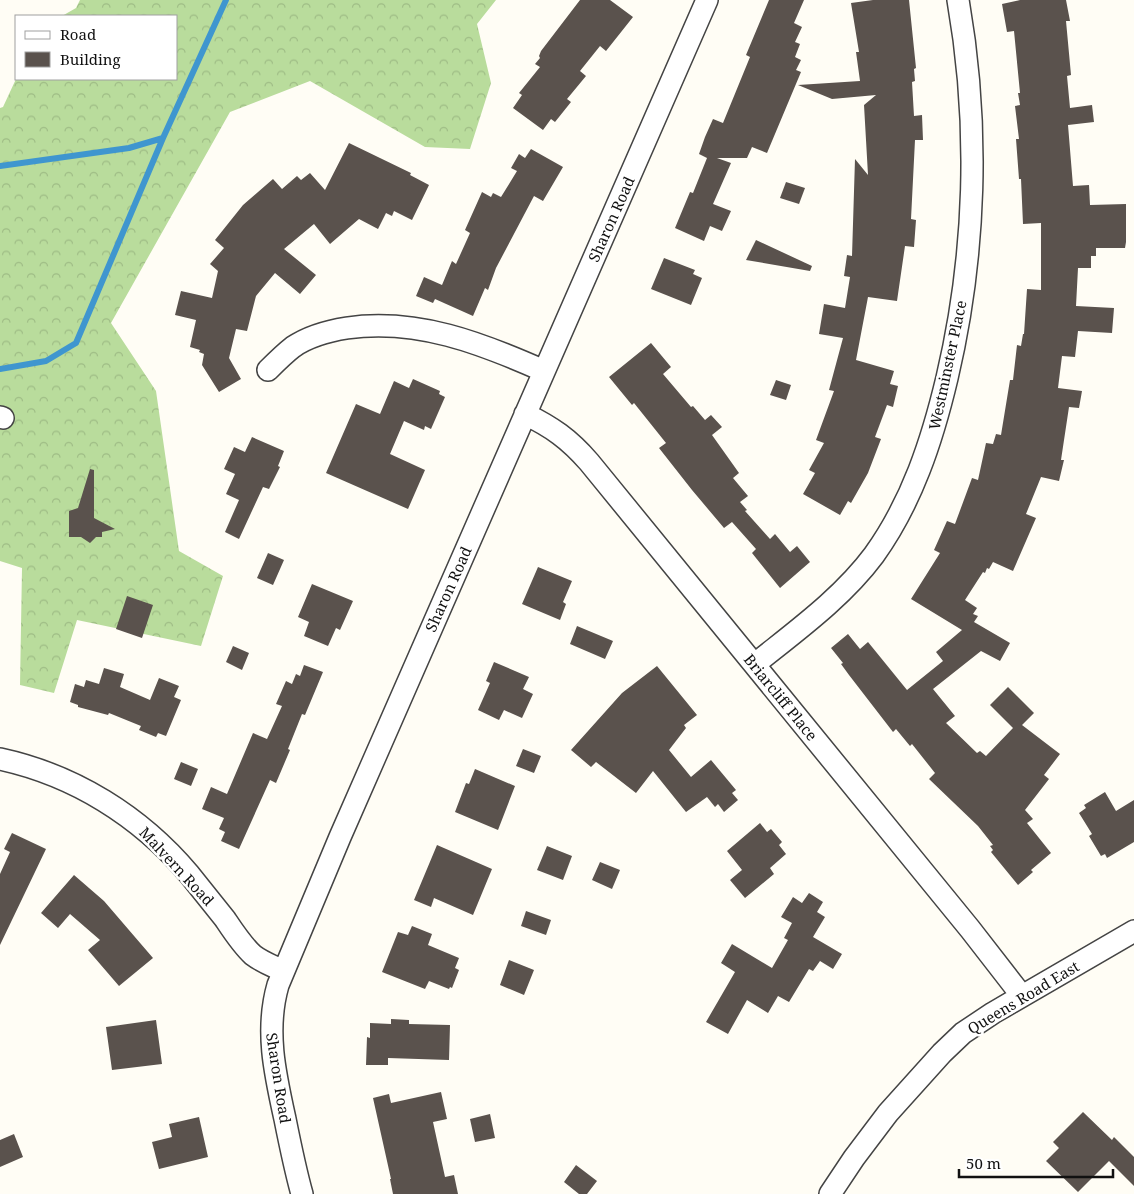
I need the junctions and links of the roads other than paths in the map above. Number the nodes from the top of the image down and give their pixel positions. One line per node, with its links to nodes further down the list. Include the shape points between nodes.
1 (707, 0): 4 (street, Sharon Road)
2 (958, 0): 6 (street, Westminster Place, via 971,109 969,235 962,305 935,426 910,494 872,557 841,592)
3 (268, 370): 4 (street, via 293,347 315,336 339,329 389,326 450,334)
4 (544, 371): 5 (street, Sharon Road)
5 (525, 414): 6 (street, Briarcliff Place, via 553,429 575,447); 9 (street, Sharon Road)
6 (755, 664): 10 (street, Briarcliff Place)
7 (0, 759): 9 (street, Malvern Road, via 39,770 80,787 136,822 188,873 248,950)
8 (1134, 931): 10 (street, Queens Road East)
9 (283, 971): 11 (street, Sharon Road, via 272,1011 272,1042)
10 (1022, 996): 12 (street, Queens Road East, via 976,1024 942,1053 870,1136)
11 (302, 1194)
12 (830, 1194)

